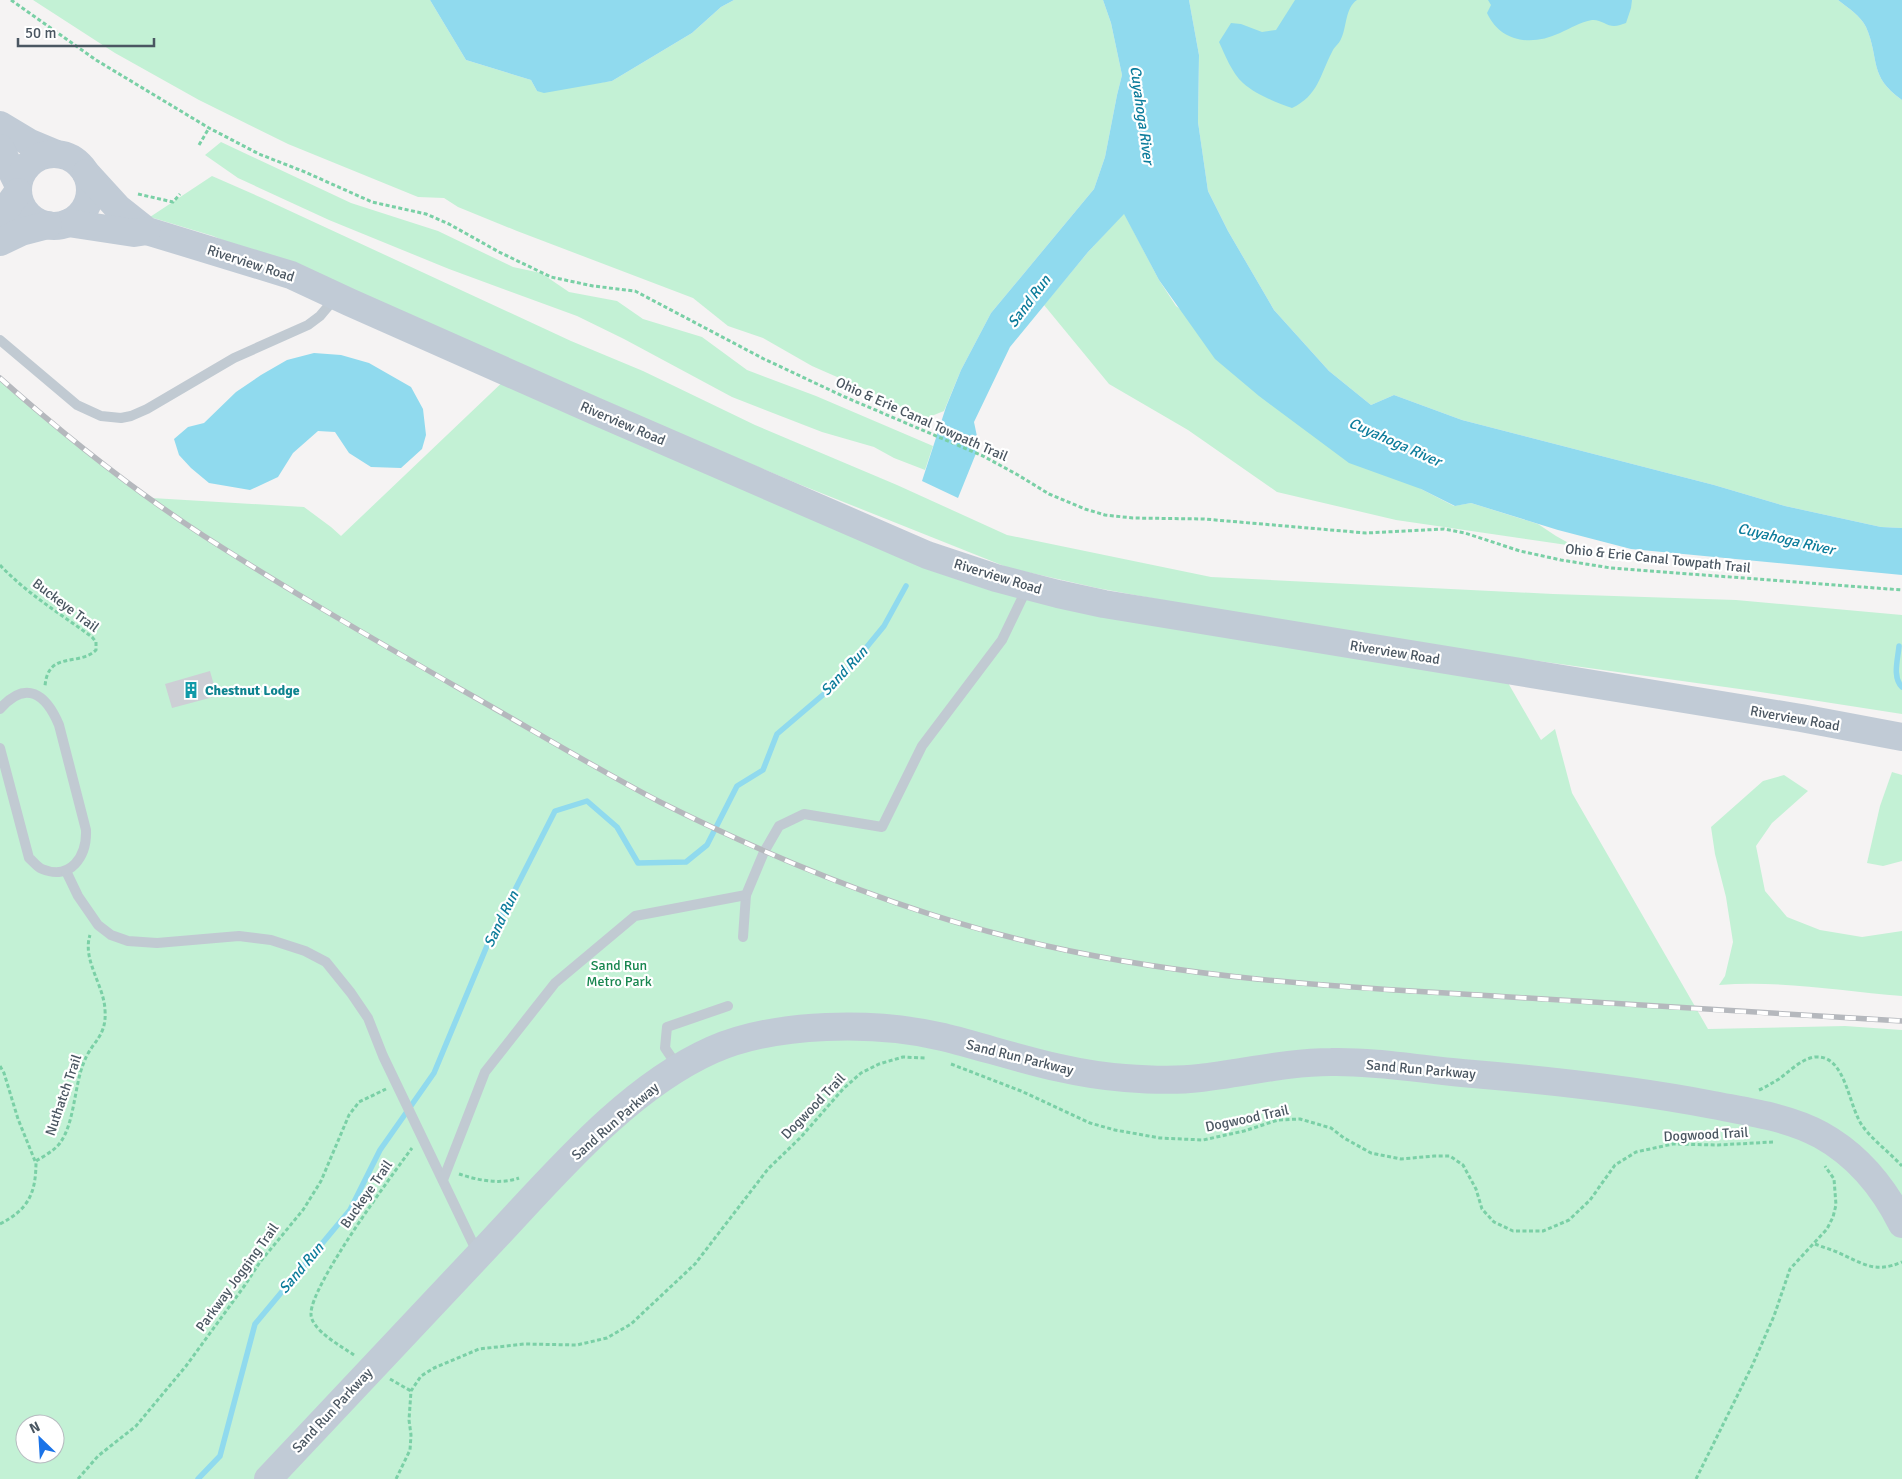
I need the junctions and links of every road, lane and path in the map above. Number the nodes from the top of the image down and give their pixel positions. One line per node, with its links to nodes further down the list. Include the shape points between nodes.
1 (11, 0): 3 (path, Ohio & Erie Canal Towpath Trail, via 96,60)
2 (0, 125): 6 (main road)
3 (209, 128): 4 (path); 19 (path, Ohio & Erie Canal Towpath Trail, via 259,154 372,202 426,214 449,224 551,277 635,292 845,397 983,456 1048,494 1105,515 1204,519 1366,533 1444,529 1520,551 1611,568)
4 (199, 145)
5 (0, 148): 8 (main road)
6 (54, 153): 7 (main road, via 73,159); 8 (main road, via 35,159 21,174)
7 (86, 172): 12 (main road, via 90,184 88,202 78,217); 13 (main road, Riverview Road, via 118,208)
8 (18, 188): 11 (main road); 12 (main road, via 20,201 30,217)
9 (133, 194): 10 (path, via 172,202)
10 (180, 194)
11 (0, 217)
12 (58, 224): 13 (main road, Riverview Road, via 134,233); 14 (main road, via 21,232)
13 (147, 231): 15 (main road, Riverview Road, via 291,275)
14 (0, 242)
15 (336, 296): 16 (lane, via 323,314 308,325 234,358 147,409 120,418 101,416 77,405); 18 (main road, Riverview Road, via 928,555)
16 (0, 340)
17 (0, 565): 20 (path, Buckeye Trail, via 12,578 96,642 96,650 92,654 51,667 45,682)
18 (1028, 586): 22 (main road, Riverview Road, via 1104,604); 25 (lane, via 1002,640 922,746 882,827 804,814 779,826)
19 (1902, 590)
20 (44, 699): 21 (lane, via 32,693 22,694 8,699); 24 (lane, via 59,725 86,830 84,852)
21 (0, 709)
22 (1902, 737)
23 (0, 748): 24 (lane, via 29,858 40,868)
24 (66, 871): 26 (lane)
25 (746, 896): 27 (lane); 38 (lane, via 635,916 555,983 484,1072)
26 (98, 925): 33 (lane, via 128,941 157,943 240,936 271,940 326,962 368,1018); 36 (path, Nuthatch Trail, via 88,943 104,998 105,1024 84,1060 71,1117 61,1142)
27 (743, 937)
28 (728, 1006): 32 (lane, via 667,1027 665,1048)
29 (930, 1059): 45 (path, Dogwood Trail, via 903,1057 861,1073 768,1169 695,1264 631,1324 607,1338 577,1345 524,1344 479,1349 434,1368 422,1376)
30 (947, 1062): 35 (path, Dogwood Trail, via 1090,1123 1115,1130 1160,1138 1203,1140 1278,1120 1300,1119 1331,1128 1371,1153 1401,1159 1450,1156 1462,1165 1476,1189 1482,1208 1494,1222 1513,1231 1542,1232 1569,1220 1590,1200 1614,1165 1636,1152 1672,1144)
31 (0, 1066): 36 (path)
32 (679, 1068): 40 (main road, Sand Run Parkway, via 715,1049 753,1036 813,1028 876,1027 940,1036 1023,1059 1124,1078 1194,1079 1332,1062 1626,1090 1761,1114 1821,1135 1846,1152 1871,1176); 42 (main road, Sand Run Parkway, via 619,1112)
33 (398, 1086): 34 (lane); 46 (path, Parkway Jogging Trail, via 379,1091 359,1102 349,1115 321,1181 303,1210 260,1262 165,1392 136,1426 98,1456)
34 (422, 1135): 38 (lane); 44 (path, Buckeye Trail, via 342,1249 317,1292 311,1314 321,1332)
35 (1778, 1142)
36 (36, 1161): 39 (path, via 36,1180 26,1206)
37 (1824, 1164): 41 (path, via 1834,1179 1836,1205 1827,1229)
38 (443, 1180): 42 (lane)
39 (0, 1224)
40 (1902, 1224)
41 (1815, 1244): 43 (path, via 1866,1266 1880,1268); 49 (path, via 1790,1268 1752,1366)
42 (479, 1255): 44 (main road, Sand Run Parkway)
43 (1902, 1262)
44 (371, 1368): 45 (path, Buckeye Trail); 47 (main road, Sand Run Parkway)
45 (412, 1391): 48 (path, via 410,1450)
46 (78, 1479)
47 (268, 1479)
48 (396, 1479)
49 (1696, 1479)

